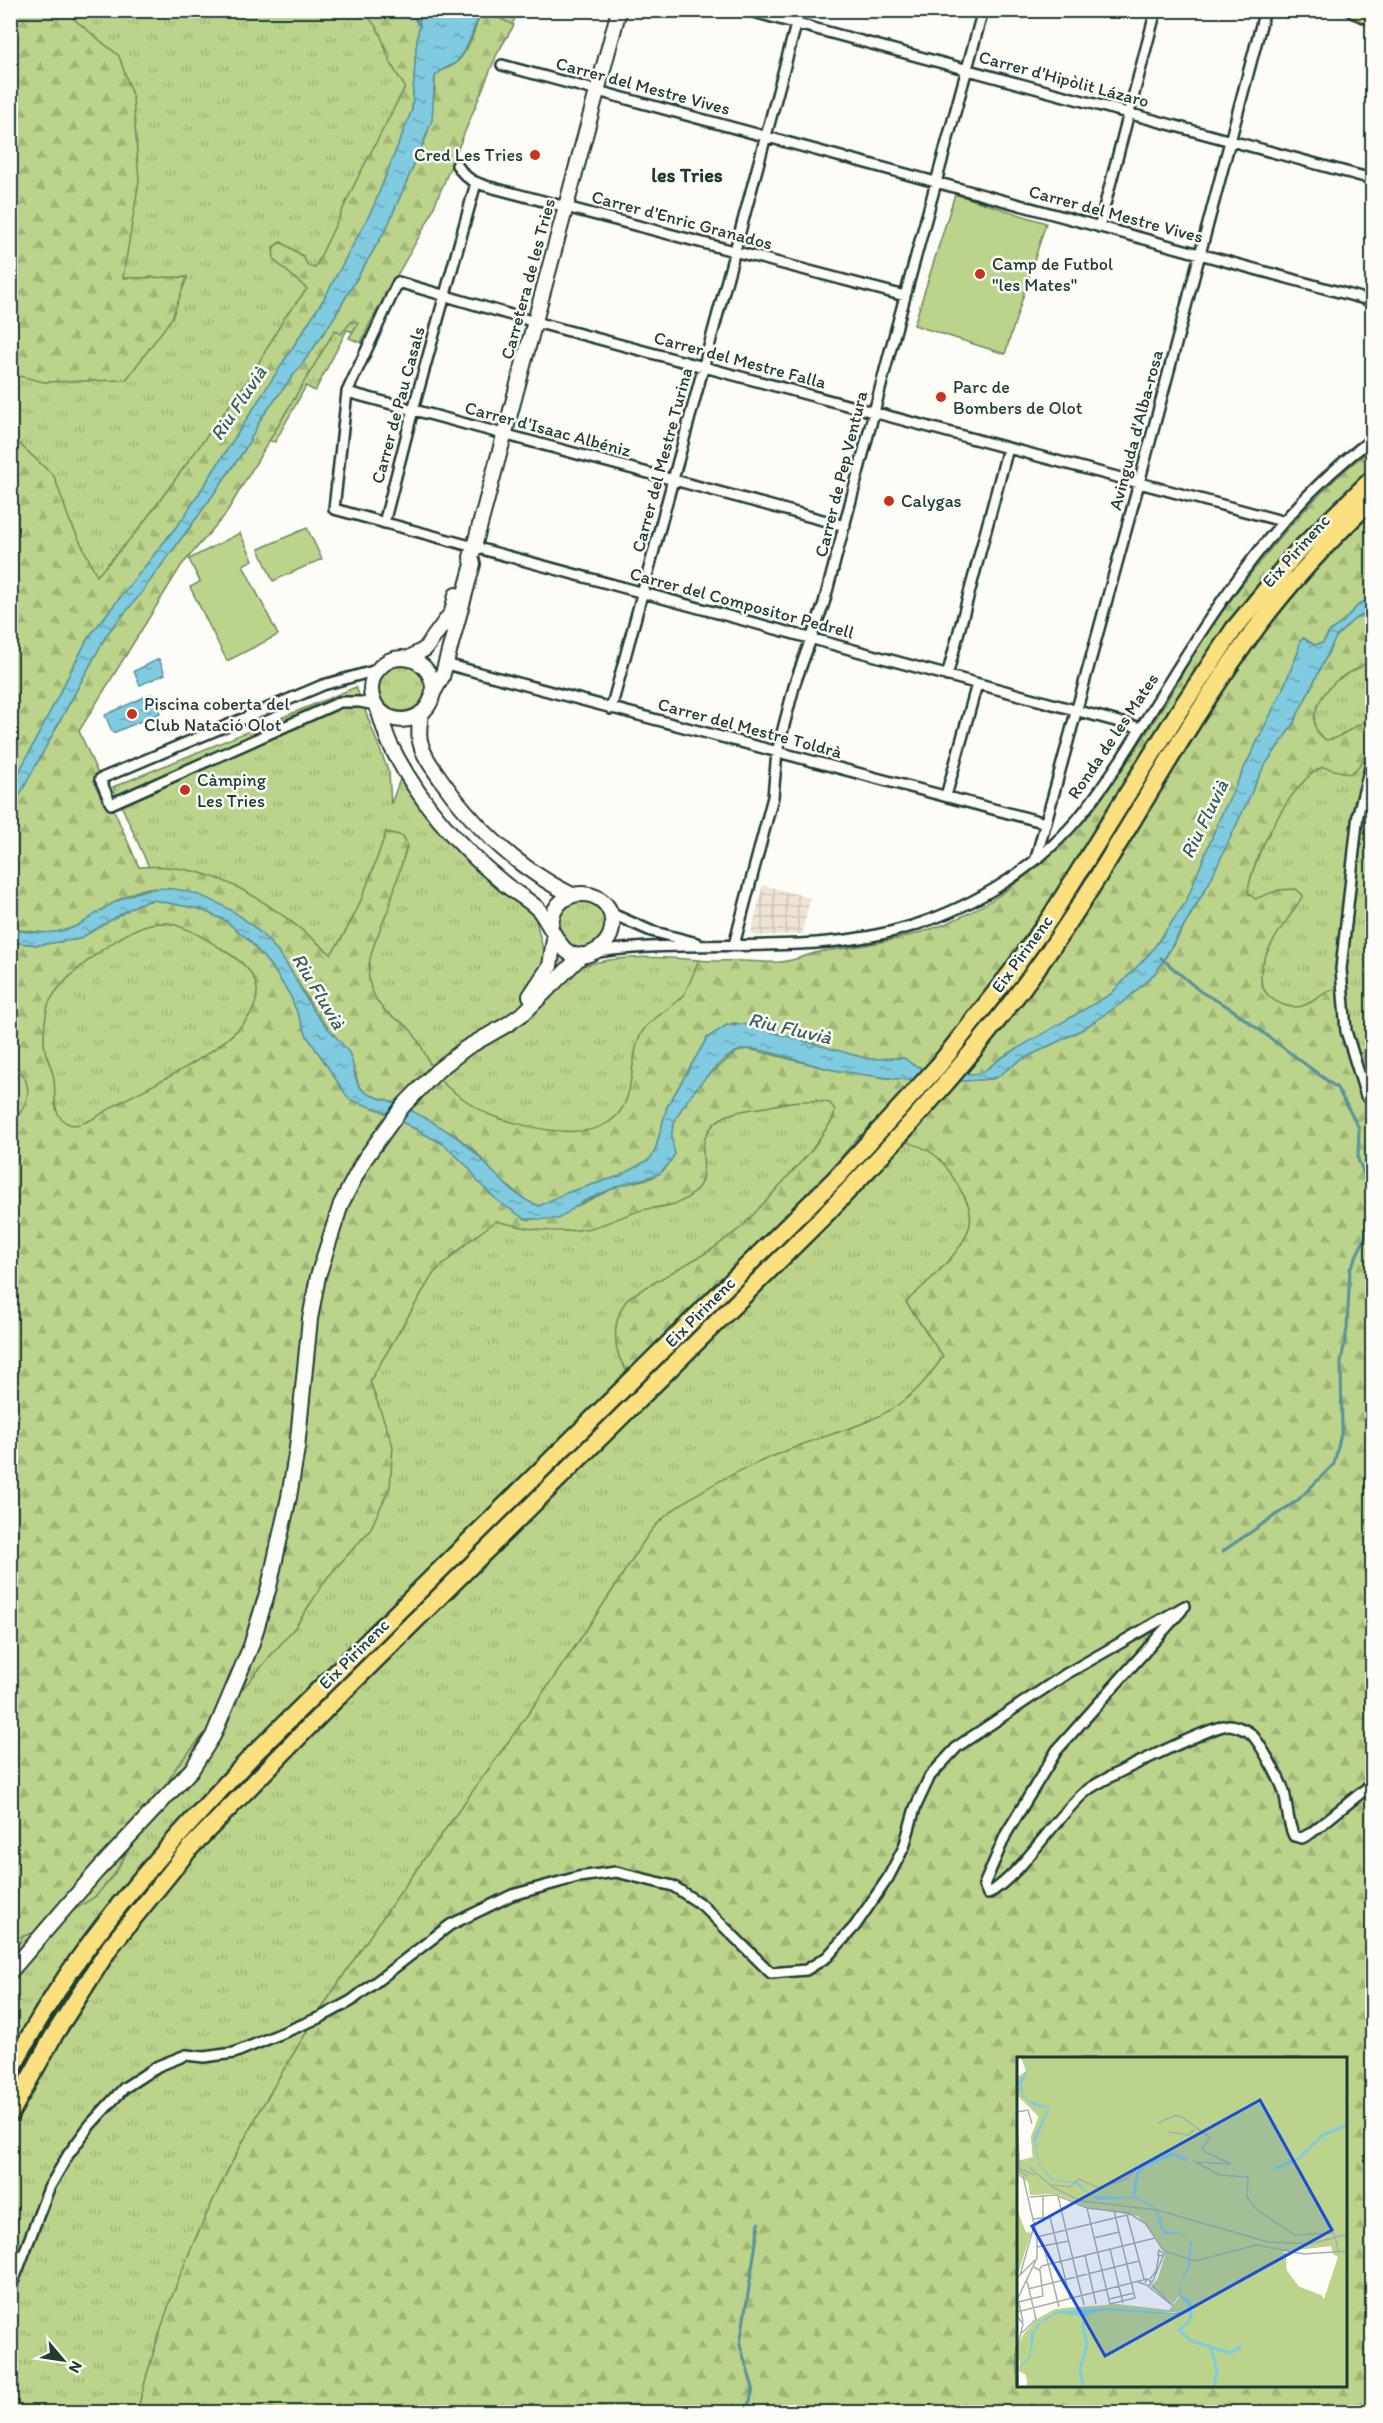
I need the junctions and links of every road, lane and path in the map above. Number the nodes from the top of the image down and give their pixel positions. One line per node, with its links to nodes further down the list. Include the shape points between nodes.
1 (619, 10): 12 (street, Carretera de les Tries)
2 (746, 10): 9 (street, Carrer d'Hipòlit Lázaro)
3 (800, 10): 9 (street, Carrer del Mestre Turina)
4 (983, 10): 11 (street, Carrer de Pep Ventura)
5 (1156, 10): 13 (street)
6 (1265, 10): 15 (street, Avinguda d'Alba-rosa)
7 (1354, 10): 8 (main road)
8 (1372, 17)
9 (796, 24): 11 (street, Carrer d'Hipòlit Lázaro); 14 (street, Carrer del Mestre Turina)
10 (502, 65): 12 (street, Carrer del Mestre Vives)
11 (967, 70): 13 (street, Carrer d'Hipòlit Lázaro); 18 (street, Carrer de Pep Ventura)
12 (598, 90): 14 (street, Carrer del Mestre Vives); 20 (street, Carretera de les Tries)
13 (1130, 114): 15 (street, Carrer d'Hipòlit Lázaro); 21 (street)
14 (766, 136): 18 (street, Carrer del Mestre Vives); 22 (street, Carrer del Mestre Turina)
15 (1230, 141): 17 (street, Carrer d'Hipòlit Lázaro); 23 (street, Avinguda d'Alba-rosa)
16 (457, 165): 19 (street, Carrer d'Enric Granados, via 463,175)
17 (1372, 179)
18 (936, 182): 21 (street, Carrer del Mestre Vives); 25 (street, Carrer de Pep Ventura)
19 (476, 183): 20 (street, Carrer d'Enric Granados); 24 (street, Carrer de Pau Casals)
20 (566, 206): 22 (street, Carrer d'Enric Granados); 27 (street, Carretera de les Tries)
21 (1099, 227): 23 (street, Carrer del Mestre Vives)
22 (735, 251): 25 (street, Carrer d'Enric Granados); 28 (street, Carrer del Mestre Turina)
23 (1199, 254): 26 (street, Carrer del Mestre Vives); 37 (street, Avinguda d'Alba-rosa)
24 (445, 296): 27 (street, Carrer del Mestre Falla); 29 (street, Carrer del Mestre Falla, via 399,282); 30 (street, Carrer de Pau Casals)
25 (905, 296): 31 (street, Carrer de Pep Ventura)
26 (1372, 301)
27 (535, 322): 28 (street, Carrer del Mestre Falla); 32 (street, Carretera de les Tries)
28 (704, 367): 31 (street, Carrer del Mestre Falla); 36 (street, Carrer del Mestre Turina)
29 (347, 392): 30 (street, Carrer d'Isaac Albéniz); 40 (street, Carrer del Compositor Pedrell, via 334,509)
30 (413, 410): 32 (street, Carrer d'Isaac Albéniz); 40 (street, Carrer de Pau Casals)
31 (875, 413): 34 (street, Carrer del Mestre Falla); 41 (street, Carrer de Pep Ventura)
32 (504, 434): 36 (street, Carrer d'Isaac Albéniz); 42 (street, Carretera de les Tries)
33 (1372, 439): 39 (street, Ronda de les Mates)
34 (1008, 448): 37 (street, Carrer del Mestre Falla); 48 (street)
35 (1372, 479): 72 (highway, Eix Pirinenc, via 1296,553 1234,629 1056,908 939,1065 836,1178 199,1813 152,1864 77,1962)
36 (673, 480): 41 (street, Carrer d'Isaac Albéniz); 43 (street, Carrer del Mestre Turina)
37 (1139, 483): 39 (street, Carrer del Mestre Falla); 53 (street, Avinguda d'Alba-rosa)
38 (1372, 500): 73 (highway, Eix Pirinenc, via 1329,542 1246,642 1067,925 950,1080 898,1139 735,1305 191,1847 110,1947)
39 (1282, 521): 55 (street, Ronda de les Mates, via 1221,601)
40 (384, 523): 42 (street, Carrer del Compositor Pedrell)
41 (845, 526): 44 (street, Carrer de Pep Ventura)
42 (473, 552): 43 (street, Carrer del Compositor Pedrell); 45 (street, Carretera de les Tries, via 465,561 452,612 425,649); 46 (street, Carretera de les Tries)
43 (643, 593): 44 (street, Carrer del Compositor Pedrell); 52 (street, Carrer del Mestre Turina)
44 (811, 639): 48 (street, Carrer del Compositor Pedrell); 56 (street, Carrer de Pep Ventura)
45 (409, 658): 47 (street, via 388,661); 50 (street, via 430,674)
46 (446, 664): 50 (street, Carretera de les Tries); 52 (street, Carrer del Mestre Toldrà)
47 (377, 670): 51 (street, via 371,691); 51 (street, via 323,685 100,779 111,804 340,702)
48 (947, 676): 49 (street, Carrer del Compositor Pedrell)
49 (977, 684): 53 (street, Carrer del Compositor Pedrell); 58 (street)
50 (433, 693): 54 (street)
51 (377, 707): 54 (street, via 399,720); 63 (street, via 389,743 425,802 466,850 536,906)
52 (611, 709): 56 (street, Carrer del Mestre Toldrà)
53 (1077, 711): 55 (street, Carrer del Compositor Pedrell); 59 (street, Avinguda d'Alba-rosa)
54 (422, 713): 61 (street, via 421,745 455,800 519,862)
55 (1141, 728): 60 (street, Ronda de les Mates, via 1084,812)
56 (777, 752): 58 (street, Carrer del Mestre Toldrà); 66 (street, Carrer de Pep Ventura, via 772,797)
57 (1372, 760): 69 (street, via 1358,814 1341,969 1346,1031)
58 (946, 796): 59 (street, Carrer del Mestre Toldrà)
59 (1046, 823): 60 (street, Avinguda d'Alba-rosa)
60 (1036, 858): 66 (street, Ronda de les Mates, via 986,895 910,927 829,943)
61 (572, 895): 62 (street, via 595,896); 63 (street, via 554,909)
62 (610, 913): 65 (street, Ronda de les Mates, via 651,931); 67 (street, via 610,936 601,948)
63 (551, 924): 64 (street)
64 (554, 939): 67 (street, via 566,951); 68 (street, via 550,966 541,982)
65 (699, 944): 66 (street, Ronda de les Mates); 67 (street, Ronda de les Mates)
66 (734, 945)
67 (588, 953): 68 (street, via 525,1012)
68 (492, 1031): 71 (street, via 418,1090 364,1160 341,1204 310,1319 297,1448 269,1587 251,1646 213,1736 192,1769)
69 (1366, 1096)
70 (1372, 1784): 74 (street, via 1311,1833 1302,1838 1294,1836 1288,1825 1284,1792 1274,1769 1251,1734 1230,1725 1206,1732 1088,1790 1062,1813 1010,1877 988,1894 984,1885 1006,1834 1057,1750 1185,1606 1177,1608 1066,1674 958,1746 930,1776 888,1878 827,1958 806,1970 771,1973 702,1905 673,1886 616,1872 578,1877 512,1895 450,1926 351,2001 321,2018 234,2053 186,2055 158,2066 124,2088 90,2125 49,2188)
71 (10, 1972)
72 (10, 2073)
73 (10, 2114)
74 (10, 2290)

